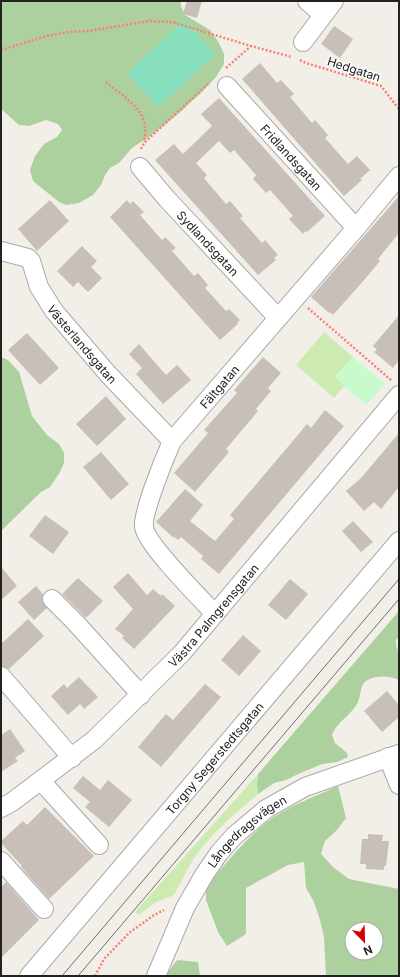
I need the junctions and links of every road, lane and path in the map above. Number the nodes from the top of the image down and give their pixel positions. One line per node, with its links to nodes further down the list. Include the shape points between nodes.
1 (308, 1): 3 (street)
2 (334, 1): 3 (street)
3 (323, 15): 6 (street)
4 (251, 46): 5 (path, Hedgatan, via 172,22 149,21 47,36); 6 (path, Hedgatan); 7 (path)
5 (1, 50)
6 (299, 50): 9 (path, Hedgatan, via 306,63 381,86)
7 (219, 80): 10 (path); 13 (street, Fridlandsgatan)
8 (106, 82): 10 (path, via 140,113 146,128)
9 (399, 109)
10 (144, 143): 11 (path, via 139,156)
11 (140, 167): 16 (street, Sydlandsgatan)
12 (399, 176): 13 (street, Fältgatan)
13 (356, 228): 15 (street, Fältgatan)
14 (1, 251): 18 (street, Västerlandsgatan, via 31,261 39,287 54,311 108,374)
15 (296, 298): 16 (street, Fältgatan); 17 (path)
16 (278, 318): 18 (street, Fältgatan)
17 (396, 389): 21 (street, Västra Palmgrensgatan)
18 (172, 441): 21 (street, Fältgatan, via 146,511 144,528 151,543)
19 (399, 541): 33 (street, Torgny Segerstedtsgatan)
20 (52, 599): 23 (street)
21 (215, 614): 23 (street, Västra Palmgrensgatan, via 182,653)
22 (1, 676): 25 (street)
23 (140, 695): 25 (street, Västra Palmgrensgatan)
24 (393, 756): 27 (street); 31 (street, Långedragsvägen, via 305,787 266,809 234,836 204,875)
25 (72, 758): 26 (street, Västra Palmgrensgatan)
26 (41, 781): 28 (street, Västra Palmgrensgatan); 29 (street)
27 (399, 785)
28 (1, 808)
29 (100, 845)
30 (1, 862): 32 (street)
31 (185, 908): 34 (path, via 176,905 168,908 129,933 104,959); 35 (street, Långedragsvägen)
32 (44, 909)
33 (29, 976)
34 (95, 976)
35 (156, 976)

